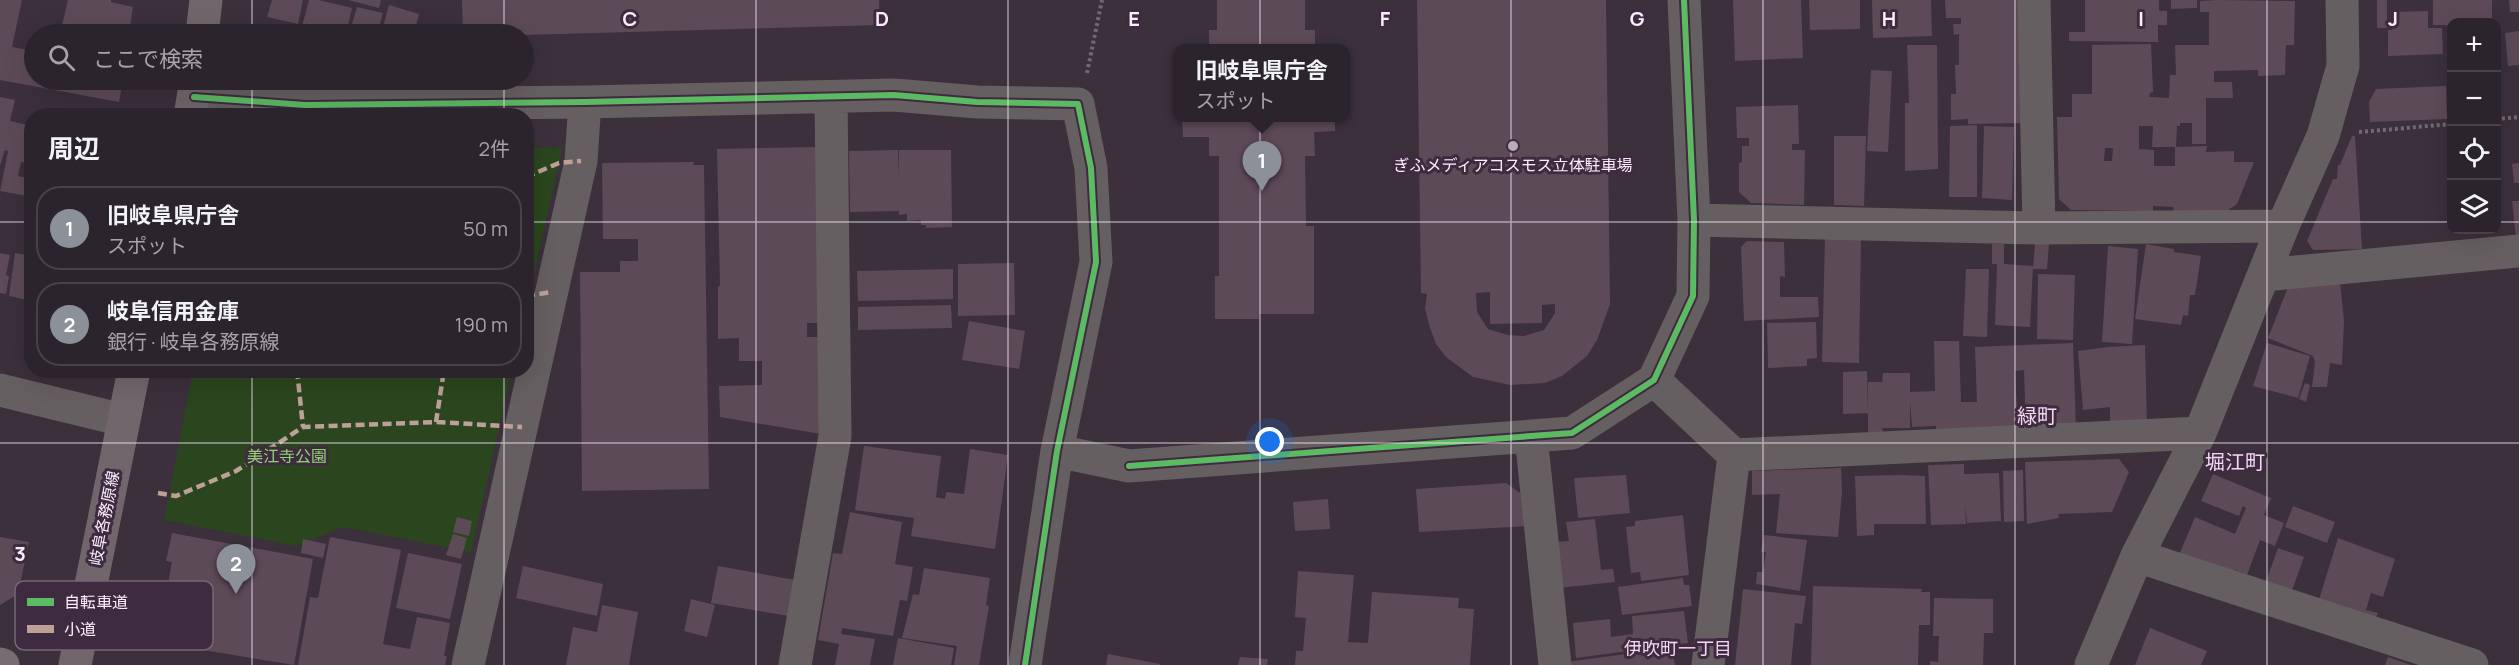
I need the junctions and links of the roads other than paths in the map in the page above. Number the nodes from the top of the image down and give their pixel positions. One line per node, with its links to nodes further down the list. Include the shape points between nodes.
1 (206, 0): 5 (main road)
2 (1684, 0): 9 (street)
3 (2034, 0): 11 (street)
4 (2342, 0): 10 (street, via 2343,66 2323,136)
5 (203, 24)
6 (193, 97): 8 (street, via 305,105)
7 (831, 97): 8 (street); 22 (street, via 894,95 1078,104 1090,168 1096,262); 29 (street, via 835,436)
8 (585, 102): 14 (street, via 581,161)
9 (1694, 220): 11 (street); 17 (street, via 1693,296)
10 (2283, 225): 11 (street); 13 (street)
11 (2039, 228)
12 (2519, 251): 13 (street)
13 (2264, 275): 20 (street)
14 (534, 371)
15 (132, 378): 19 (main road, 岐阜各務原線)
16 (532, 378): 28 (street)
17 (1654, 380): 21 (street, via 1572,433); 23 (street)
18 (0, 390): 19 (street)
19 (123, 420): 25 (main road, 岐阜各務原線)
20 (2200, 433): 23 (street); 24 (street)
21 (1531, 436): 22 (street, via 1129,466); 31 (street)
22 (1057, 451): 30 (street)
23 (1734, 455): 32 (street)
24 (2137, 556): 33 (street); 34 (street)
25 (91, 581)
26 (78, 650): 27 (main road, 岐阜各務原線)
27 (75, 665)
28 (468, 665)
29 (795, 665)
30 (1025, 665)
31 (1555, 665)
32 (1708, 665)
33 (2091, 665)
34 (2472, 665)

